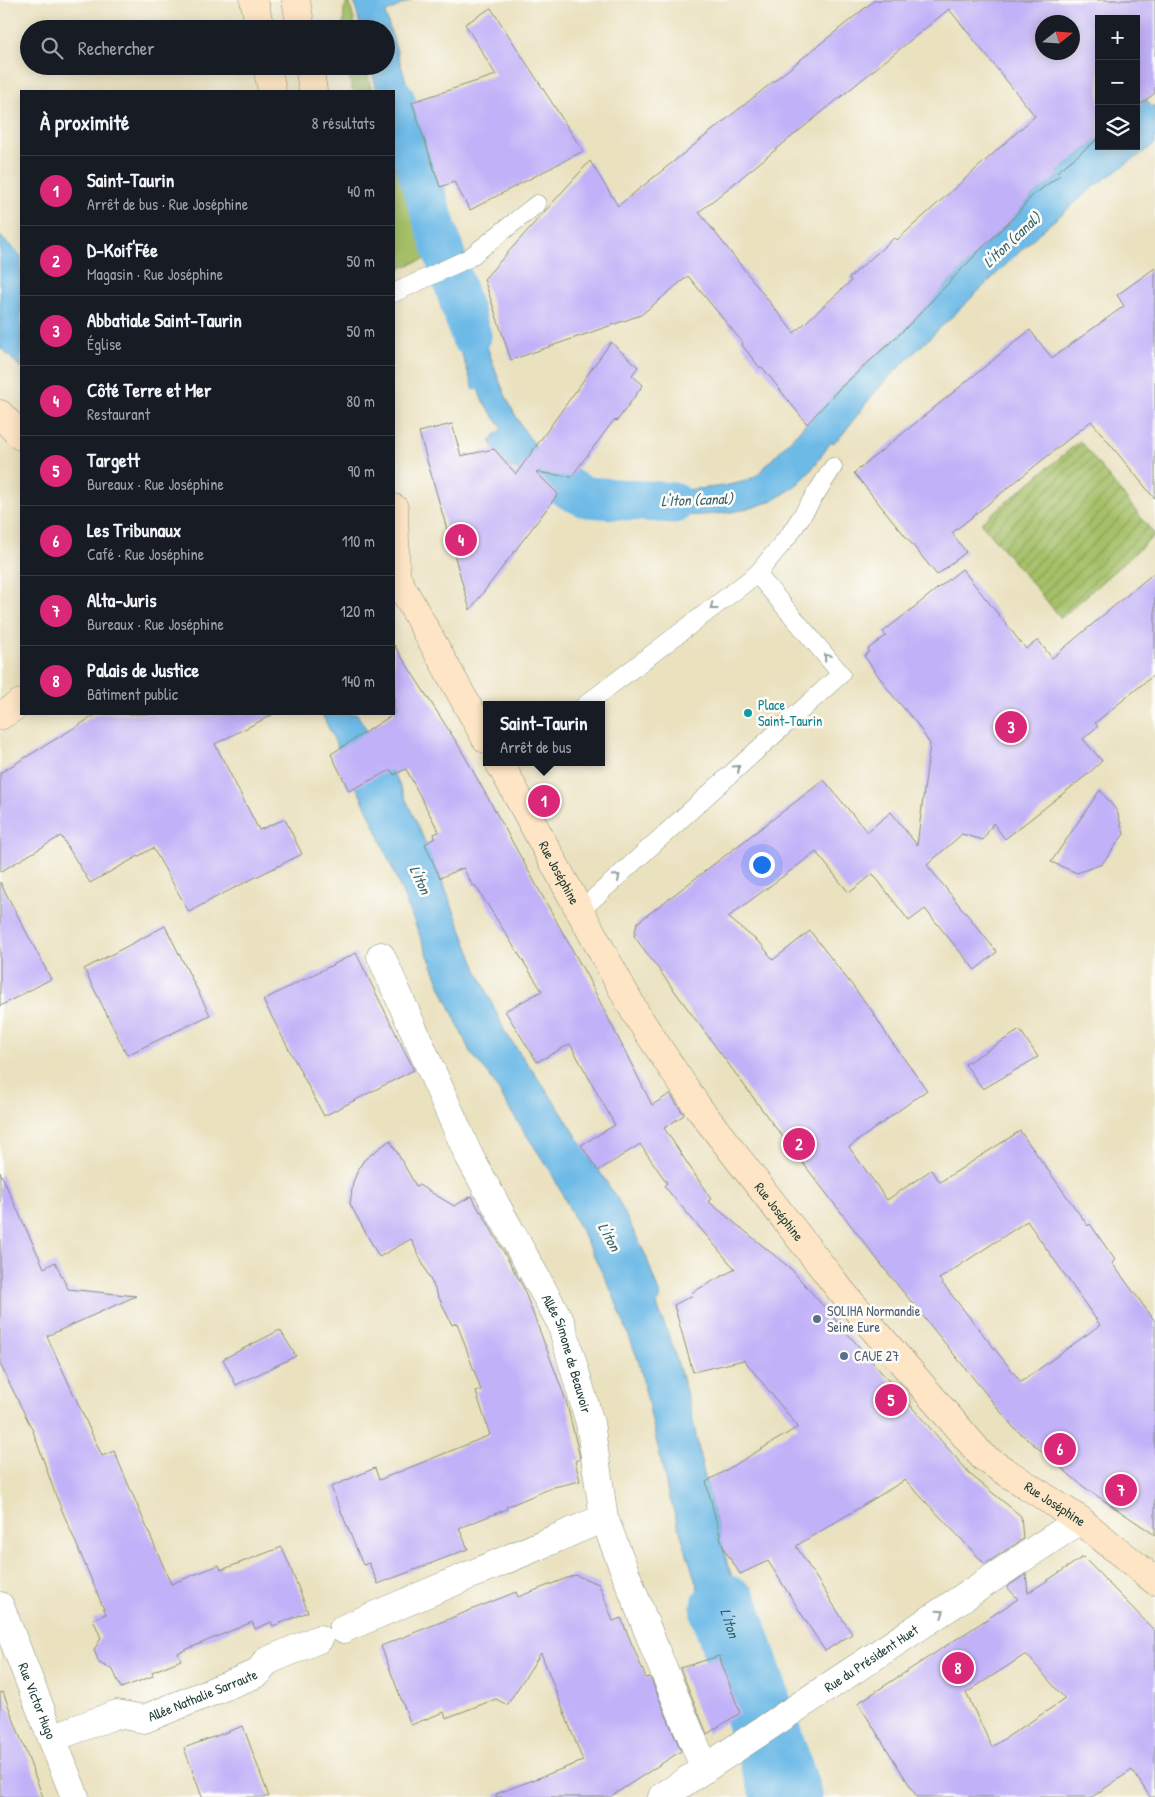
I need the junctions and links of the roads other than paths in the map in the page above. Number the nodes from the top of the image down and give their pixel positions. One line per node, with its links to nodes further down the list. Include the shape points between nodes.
1 (254, 0): 3 (main road)
2 (296, 0): 4 (main road)
3 (258, 20)
4 (299, 20)
5 (269, 75): 7 (main road)
6 (310, 75): 8 (main road)
7 (272, 90)
8 (313, 90)
9 (537, 204): 10 (lane, via 469,258)
10 (395, 293)
11 (0, 414): 12 (main road)
12 (20, 435)
13 (833, 467): 15 (lane, via 790,534)
14 (395, 574): 19 (main road)
15 (756, 574): 16 (lane, one-way to 16); 21 (lane, one-way to 15, via 841,674)
16 (590, 701)
17 (20, 704): 18 (main road)
18 (0, 716)
19 (483, 735)
20 (505, 766): 21 (main road, Rue Joséphine)
21 (581, 910): 24 (main road, Rue Joséphine, via 636,1014 697,1106 841,1292 982,1457)
22 (381, 956): 23 (street, Allée Simone de Beauvoir, via 469,1156 561,1323 590,1423)
23 (604, 1518): 27 (street, Allée Nathalie Sarraute, via 268,1661 258,1673 144,1719 117,1714); 28 (street, Allée Simone de Beauvoir)
24 (1080, 1520): 25 (main road, Rue Joséphine); 28 (street, Rue du Président Huet, one-way to 24)
25 (1155, 1581)
26 (0, 1606): 27 (street, Rue Victor Hugo)
27 (52, 1738): 29 (street, Rue Victor Hugo)
28 (705, 1769): 30 (street, Rue du Président Huet)
29 (75, 1797)
30 (662, 1797)

